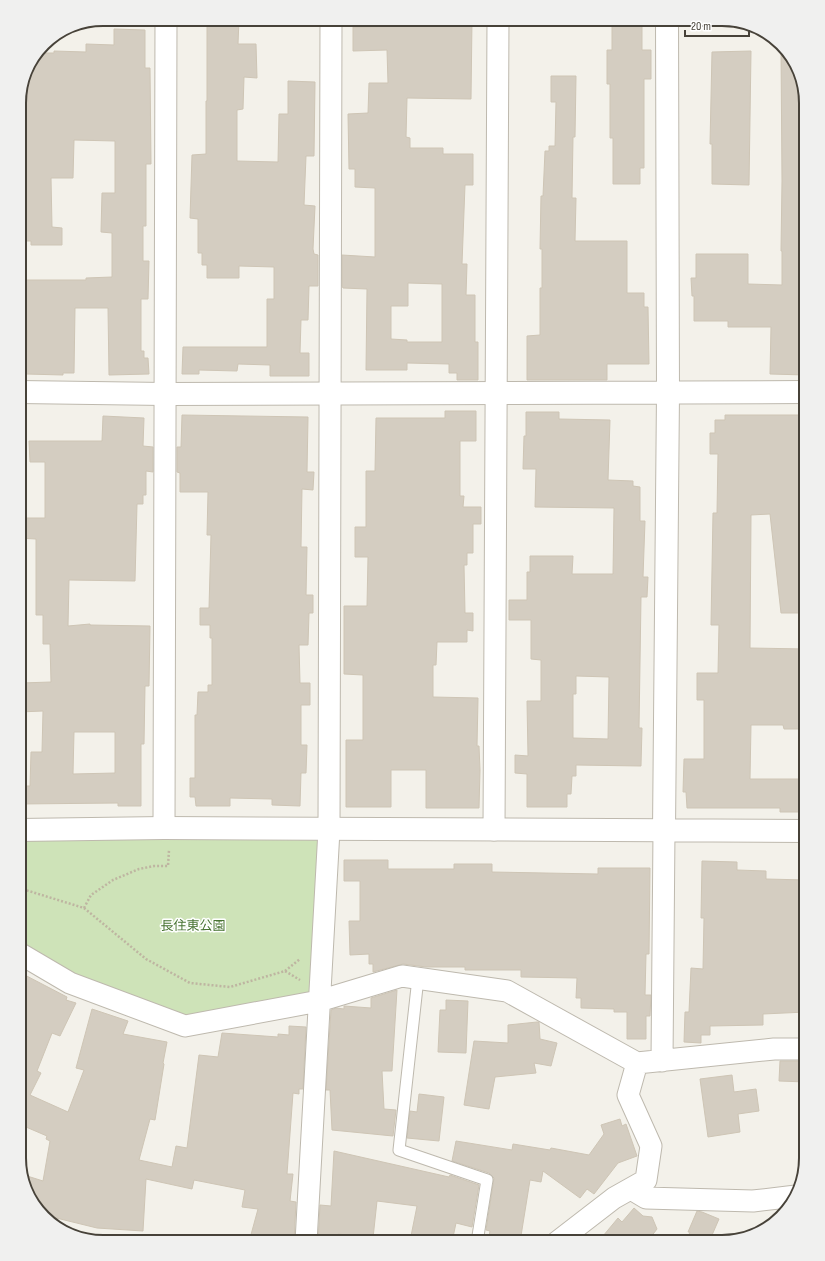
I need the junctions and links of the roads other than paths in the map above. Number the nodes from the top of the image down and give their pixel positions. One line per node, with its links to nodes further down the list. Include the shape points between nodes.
1 (166, 26): 10 (street)
2 (331, 26): 8 (street)
3 (498, 26): 6 (street)
4 (667, 26): 9 (street)
5 (26, 392): 10 (street)
6 (496, 392): 8 (street); 9 (street); 13 (street)
7 (799, 392): 9 (street)
8 (330, 393): 10 (street); 12 (street)
9 (668, 393): 14 (street)
10 (165, 394): 16 (street)
11 (26, 830): 16 (street)
12 (329, 830): 13 (street); 16 (street); 19 (street)
13 (494, 830): 14 (street)
14 (664, 830): 15 (street); 21 (street)
15 (799, 831)
16 (166, 837)
17 (26, 956): 19 (street, via 70,983 185,1026)
18 (418, 978): 19 (street, via 402,976); 22 (street, via 507,991); 26 (lane, via 399,1150 487,1180)
19 (319, 1001): 25 (street)
20 (799, 1049): 21 (street, via 774,1049)
21 (662, 1061): 22 (street)
22 (637, 1063): 23 (street, via 628,1095 651,1146 646,1180)
23 (631, 1189): 24 (street, via 646,1198 753,1201); 27 (street, via 614,1198)
24 (788, 1197)
25 (306, 1235)
26 (478, 1235)
27 (566, 1235)

